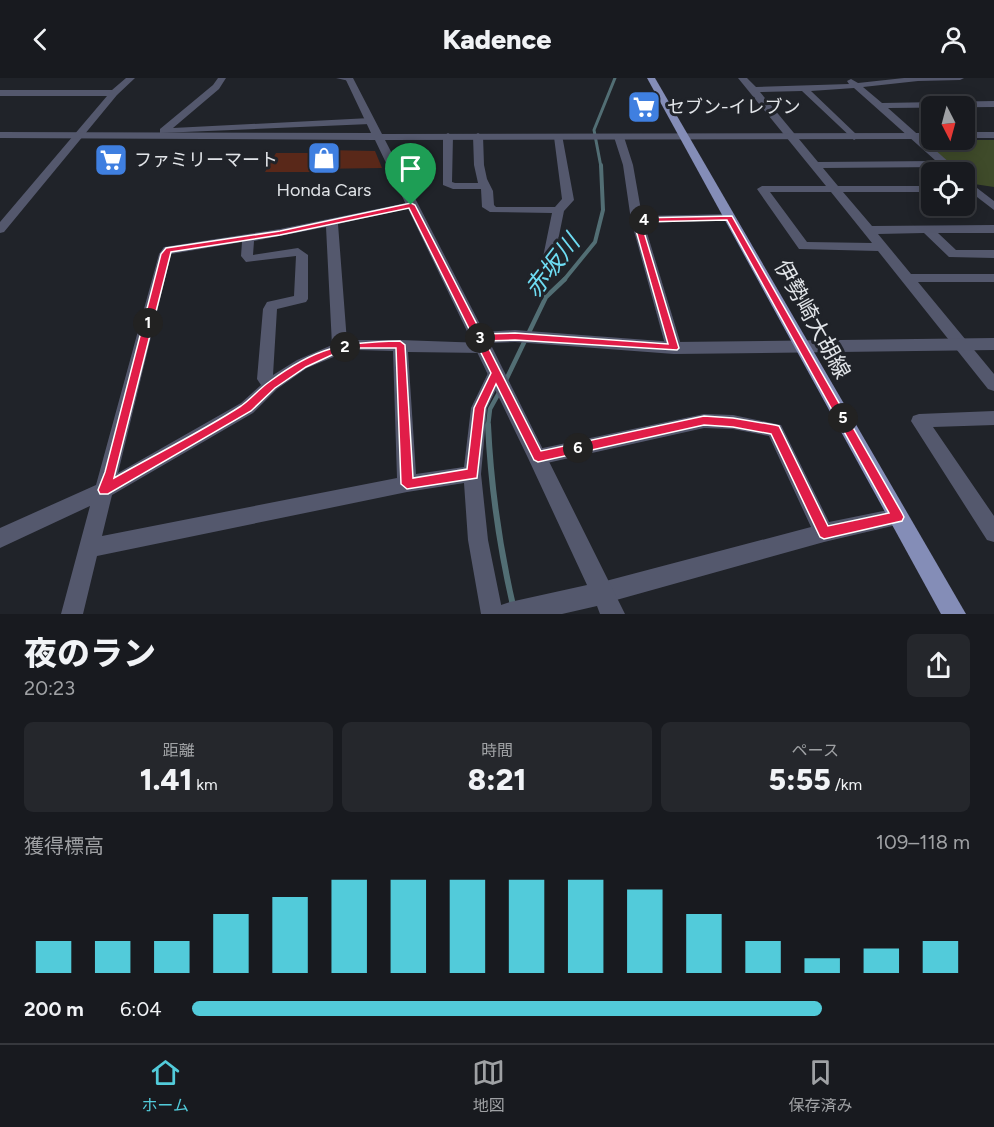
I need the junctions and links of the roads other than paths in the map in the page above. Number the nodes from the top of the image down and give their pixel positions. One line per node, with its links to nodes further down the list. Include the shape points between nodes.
1 (131, 78): 13 (street)
2 (222, 78): 16 (street, via 164,131)
3 (340, 78): 4 (street)
4 (349, 78): 16 (street)
5 (651, 78): 29 (main road, 伊勢崎大胡線)
6 (742, 78): 11 (street)
7 (848, 78): 9 (street)
8 (960, 78): 9 (street)
9 (856, 85): 10 (street); 15 (street)
10 (804, 89): 11 (street); 28 (street)
11 (754, 90): 27 (street)
12 (0, 93): 13 (street)
13 (114, 93): 18 (street)
14 (994, 104): 15 (street)
15 (880, 106): 23 (street)
16 (374, 128): 18 (street); 21 (street); 39 (street)
17 (0, 135): 18 (street)
18 (78, 135): 45 (street)
19 (975, 135): 20 (street)
20 (994, 135)
21 (448, 136): 22 (street); 33 (street, via 447,183)
22 (478, 136): 25 (street); 33 (street)
23 (914, 136): 24 (street); 28 (street); 30 (street)
24 (921, 136)
25 (559, 137): 26 (street); 41 (street, via 568,200)
26 (619, 137): 29 (street); 43 (street)
27 (792, 137): 28 (street); 29 (street); 32 (street)
28 (854, 137)
29 (687, 138): 42 (main road, 伊勢崎大胡線)
30 (943, 162)
31 (921, 164): 32 (street)
32 (814, 165): 35 (street)
33 (484, 186): 41 (street, via 488,207 494,210)
34 (975, 187): 37 (street)
35 (833, 189): 36 (street); 47 (street); 50 (street, via 762,189 803,246)
36 (921, 189)
37 (994, 189)
38 (975, 192): 40 (street)
39 (411, 205): 44 (street); 55 (street)
40 (994, 207)
41 (558, 210): 52 (street)
42 (729, 218): 43 (street); 59 (main road, 伊勢崎大胡線)
43 (637, 220): 61 (street)
44 (332, 222): 49 (street); 60 (street)
45 (0, 229)
46 (994, 229): 48 (street)
47 (868, 230): 48 (street); 50 (street)
48 (928, 230): 51 (street, via 953,254)
49 (248, 237): 64 (street, via 250,259 298,252 302,255 301,299 272,305 270,309 265,379); 69 (street, via 168,250 165,254)
50 (881, 247): 53 (street)
51 (994, 254)
52 (549, 262)
53 (908, 278): 54 (street); 56 (street)
54 (994, 278)
55 (481, 343): 58 (street); 61 (street, via 515,336); 62 (street)
56 (959, 344): 57 (street); 59 (street); 63 (street)
57 (994, 344)
58 (400, 345): 60 (street); 68 (street)
59 (802, 345): 61 (street); 70 (main road, 伊勢崎大胡線)
60 (340, 348): 64 (street, via 302,364)
61 (674, 348)
62 (496, 373): 66 (street); 67 (street, via 479,408)
63 (994, 385)
64 (271, 386): 69 (street, via 247,408)
65 (994, 418): 72 (street, via 919,422)
66 (538, 457): 71 (street, via 704,421 775,430); 75 (street)
67 (472, 474): 68 (street); 77 (street, via 478,540)
68 (407, 484): 74 (street)
69 (104, 490): 73 (street); 74 (street)
70 (898, 517): 71 (street); 79 (main road, 伊勢崎大胡線)
71 (824, 533): 75 (street)
72 (994, 533)
73 (0, 538)
74 (90, 548): 76 (street)
75 (607, 603): 78 (street, via 545,606)
76 (72, 614)
77 (492, 614)
78 (510, 614)
79 (954, 614)

